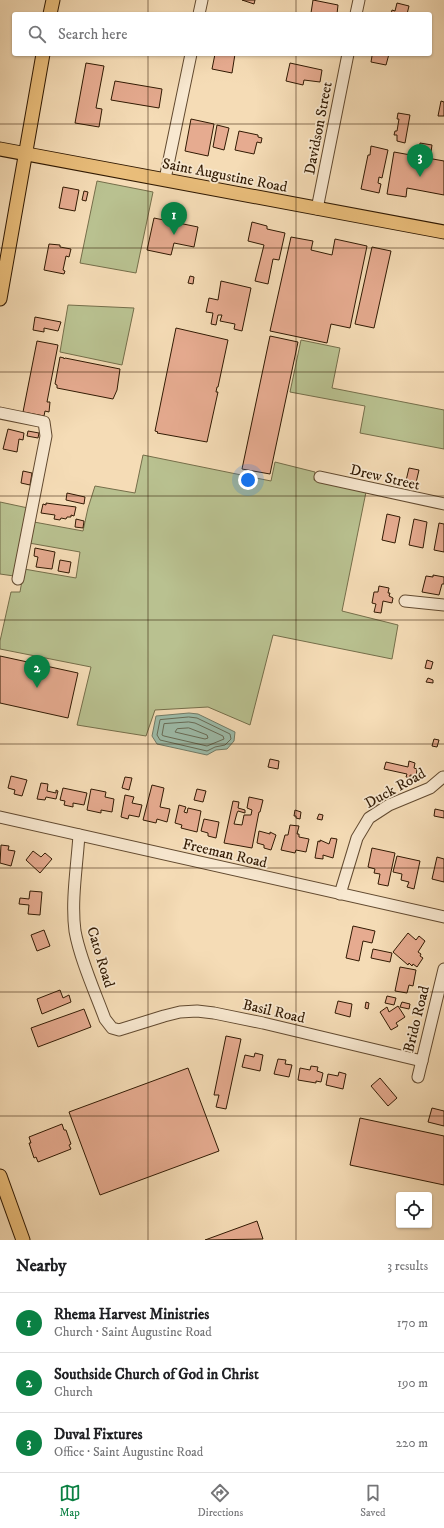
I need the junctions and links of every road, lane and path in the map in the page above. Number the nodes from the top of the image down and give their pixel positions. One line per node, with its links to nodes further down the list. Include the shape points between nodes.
1 (53, 0): 4 (main road)
2 (202, 0): 5 (street)
3 (359, 0): 6 (street)
4 (50, 12)
5 (199, 12)
6 (356, 12)
7 (43, 56): 11 (main road)
8 (191, 56): 12 (street)
9 (348, 56): 13 (street, Davidson Street)
10 (0, 149): 11 (main road, Saint Augustine Road)
11 (26, 153): 12 (main road, Saint Augustine Road); 15 (main road)
12 (165, 180): 13 (main road, Saint Augustine Road)
13 (317, 208): 14 (main road, Saint Augustine Road)
14 (444, 232)
15 (0, 299)
16 (0, 413): 19 (street, via 44,422 46,436)
17 (320, 477): 18 (street, Drew Street)
18 (444, 504)
19 (18, 579)
20 (405, 601): 21 (street)
21 (444, 605)
22 (443, 777): 25 (street, Duck Road, via 430,788 389,805 369,818 357,838)
23 (0, 818): 24 (street, Freeman Road)
24 (79, 836): 25 (street, Freeman Road); 28 (street, Cato Road, via 74,906 75,931 105,1019 112,1028)
25 (340, 894): 26 (street, Freeman Road)
26 (444, 917)
27 (444, 969): 29 (street, Brido Road)
28 (119, 1030): 29 (street, Basil Road, via 180,1012 197,1011 263,1023)
29 (422, 1061): 30 (street, Brido Road)
30 (418, 1077)
31 (0, 1176): 32 (main road)
32 (23, 1240)

